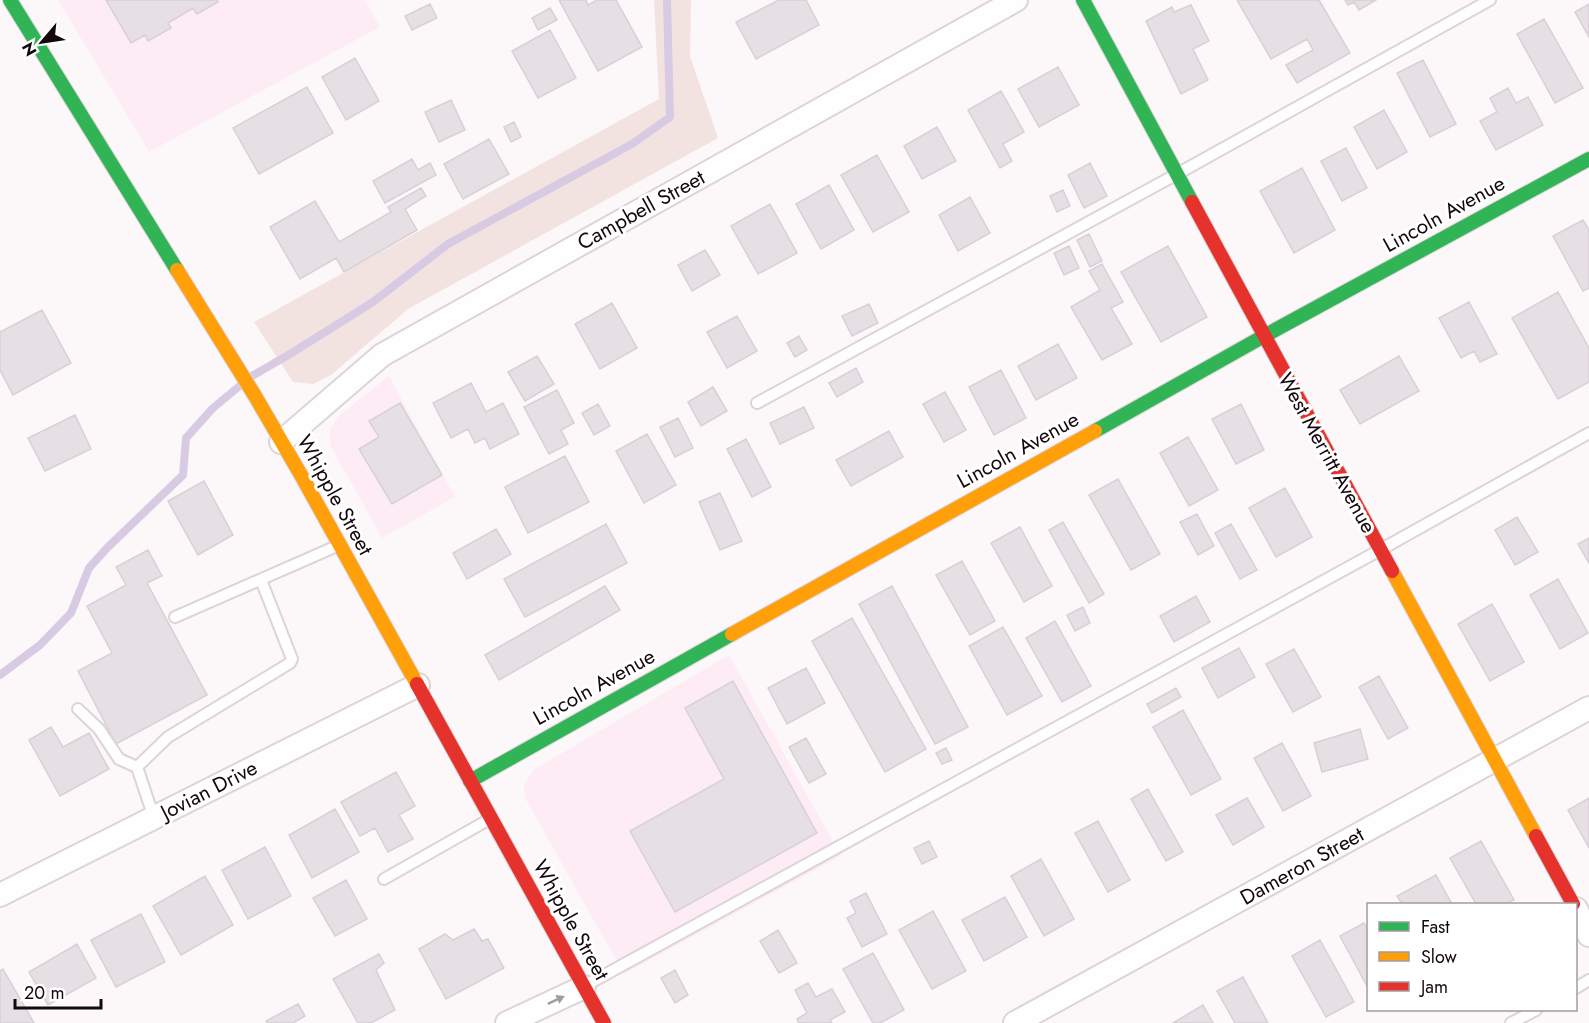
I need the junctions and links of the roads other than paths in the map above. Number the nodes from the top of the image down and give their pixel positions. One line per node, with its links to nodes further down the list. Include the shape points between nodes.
1 (1016, 0): 10 (street, Campbell Street, via 382,355)
2 (1083, 0): 6 (street, West Merritt Avenue)
3 (1490, 0): 6 (lane)
4 (12, 9): 10 (street, Whipple Street)
5 (1589, 159): 7 (street, Lincoln Avenue)
6 (1177, 174): 7 (street, West Merritt Avenue); 8 (lane)
7 (1264, 336): 12 (street, West Merritt Avenue); 20 (street, Lincoln Avenue)
8 (758, 403)
9 (1589, 433): 12 (lane)
10 (282, 442): 11 (street, Whipple Street)
11 (339, 545): 13 (lane); 15 (street, Whipple Street)
12 (1380, 550): 18 (street, West Merritt Avenue); 28 (lane)
13 (261, 580): 14 (lane); 19 (lane, via 292,659 290,663 168,737)
14 (175, 617)
15 (418, 685): 20 (street, Whipple Street); 21 (street, Jovian Drive)
16 (1589, 708): 18 (street, Dameron Street)
17 (78, 709): 19 (lane, via 99,729 119,759)
18 (1495, 760): 25 (street, West Merritt Avenue); 32 (street, Dameron Street)
19 (137, 767): 21 (lane)
20 (470, 781): 22 (street, Whipple Street)
21 (154, 818): 24 (street, Jovian Drive)
22 (491, 818): 23 (lane); 28 (street, Whipple Street)
23 (384, 879)
24 (0, 895)
25 (1572, 903)
26 (1577, 913): 27 (street)
27 (1589, 935)
28 (584, 987): 30 (street, one-way to 28); 31 (street, Whipple Street)
29 (1534, 1011): 33 (lane)
30 (507, 1023)
31 (604, 1023)
32 (1015, 1023)
33 (1511, 1023)

